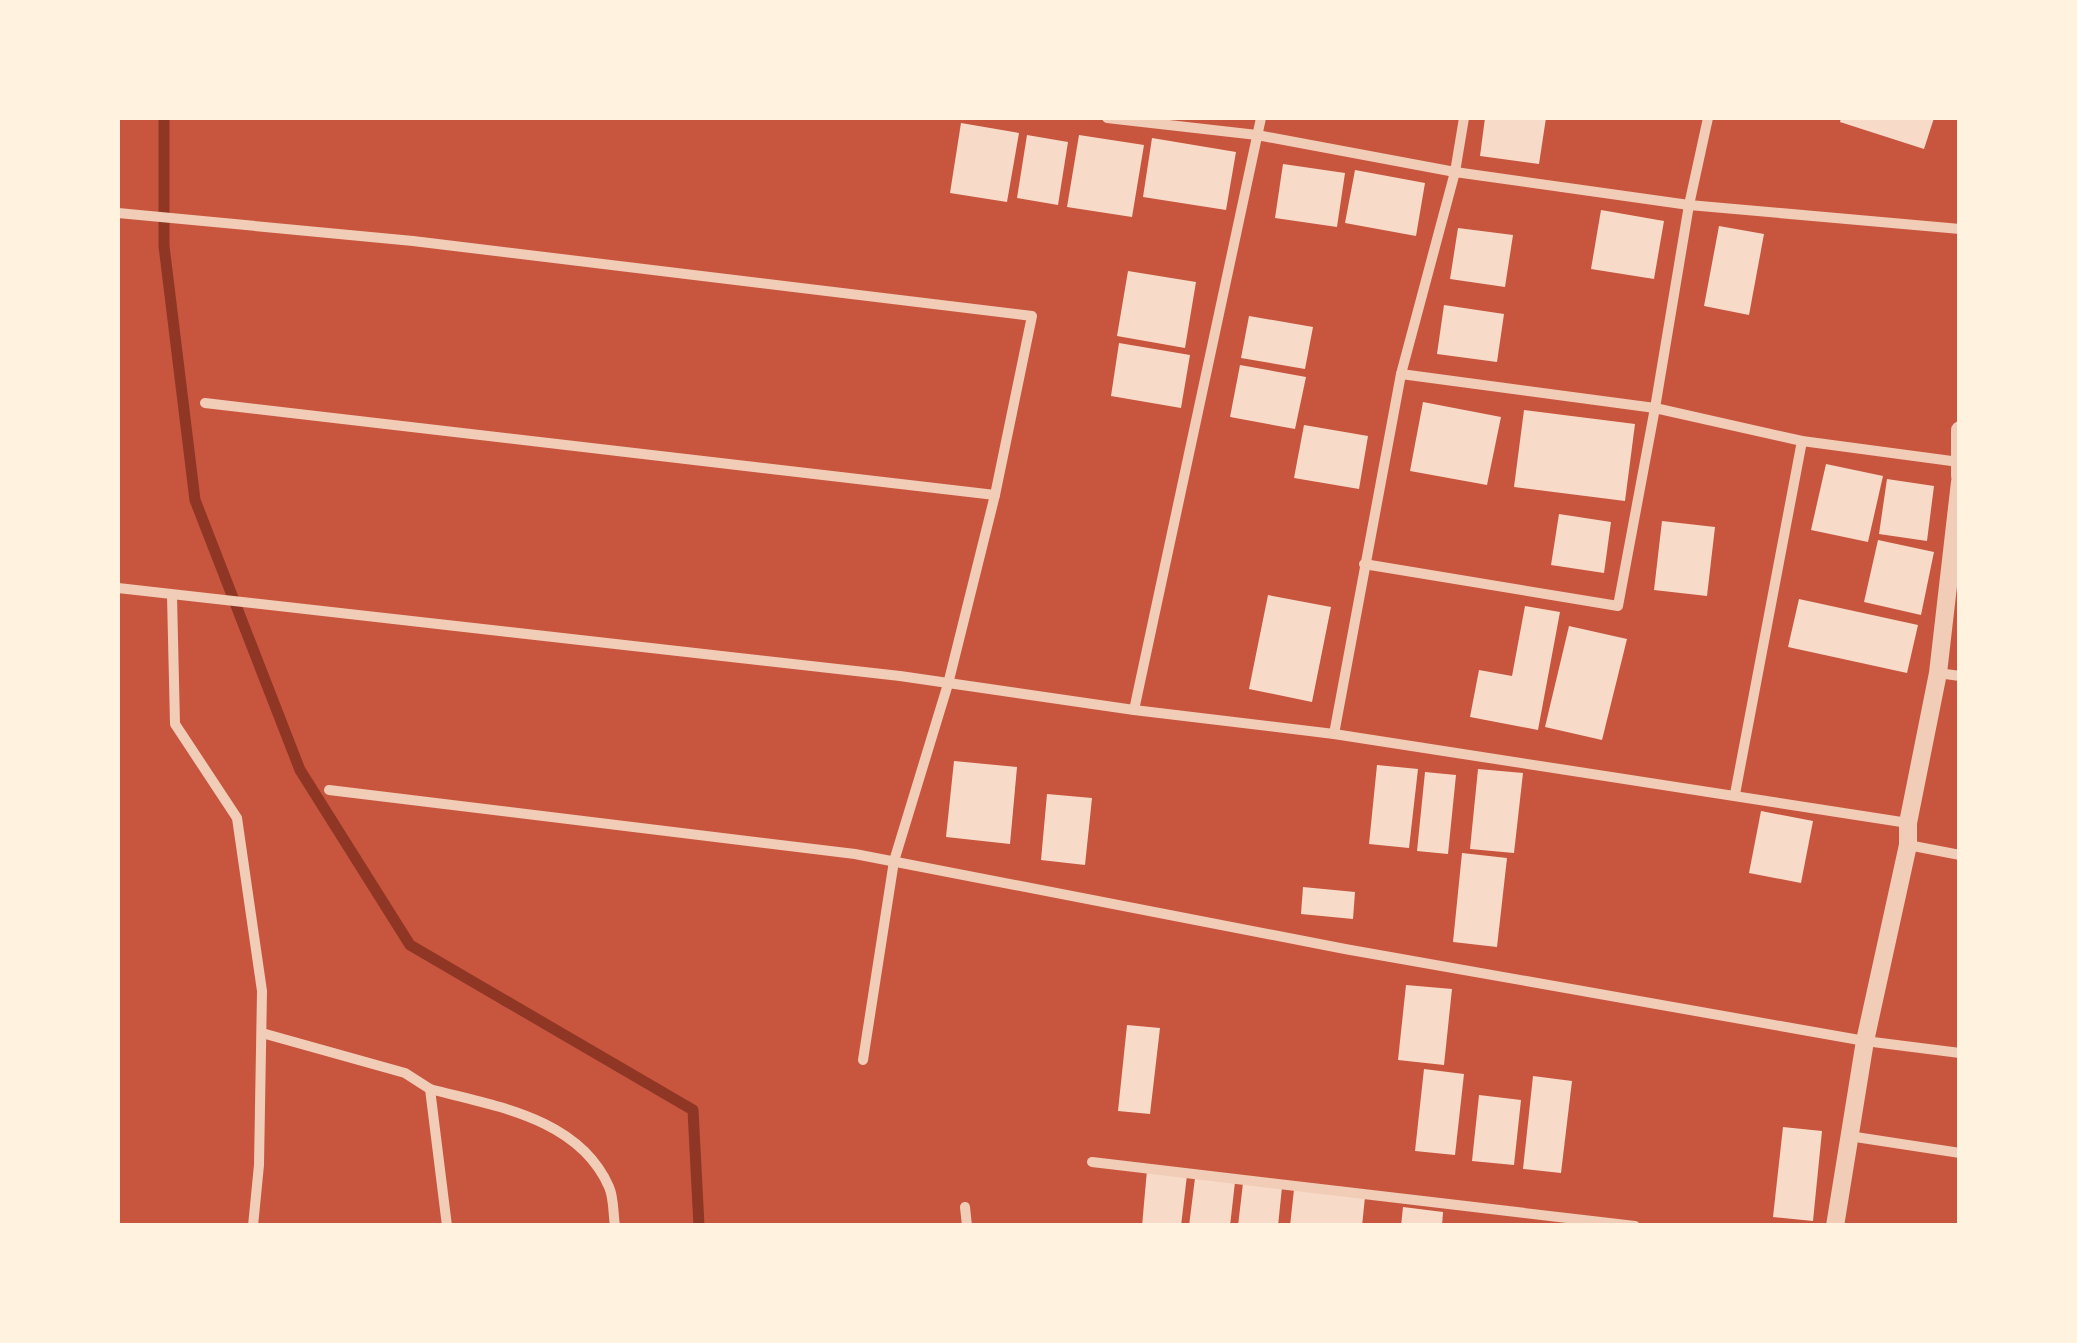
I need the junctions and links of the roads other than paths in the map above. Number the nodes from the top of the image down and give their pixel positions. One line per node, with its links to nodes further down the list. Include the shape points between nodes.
1 (1107, 118): 5 (street)
2 (1261, 118): 5 (street)
3 (1464, 118): 6 (street)
4 (1708, 118): 7 (street)
5 (1257, 135): 6 (street); 24 (street)
6 (1455, 172): 7 (street); 10 (street)
7 (1689, 206): 9 (street); 12 (street)
8 (118, 213): 17 (street, via 413,241 1032,316)
9 (1960, 229)
10 (1401, 374): 12 (street); 18 (street)
11 (205, 403): 17 (street)
12 (1655, 408): 14 (street); 18 (street, via 1618,606)
13 (1960, 430): 15 (street)
14 (1802, 441): 15 (street); 27 (street)
15 (1958, 462): 16 (street)
16 (1960, 478): 21 (street)
17 (996, 495): 23 (street)
18 (1364, 564): 25 (street)
19 (118, 588): 20 (street)
20 (172, 596): 23 (street); 32 (street, via 175,724 238,818)
21 (1938, 672): 22 (street); 28 (street)
22 (1960, 676)
23 (948, 684): 24 (street); 31 (street)
24 (1134, 710): 25 (street)
25 (1334, 734): 27 (street)
26 (329, 790): 31 (street)
27 (1735, 794): 28 (street)
28 (1908, 823): 29 (street)
29 (1908, 846): 30 (street); 33 (street)
30 (1960, 855)
31 (894, 862): 33 (street); 35 (street)
32 (262, 1033): 36 (street, via 404,1072); 41 (street)
33 (1865, 1041): 34 (street); 37 (street)
34 (1960, 1054)
35 (863, 1060)
36 (430, 1088): 42 (street); 43 (street, via 519,1112 582,1144 610,1188)
37 (1849, 1136): 38 (street); 46 (street)
38 (1960, 1153)
39 (1092, 1162): 45 (street)
40 (965, 1207): 44 (street)
41 (253, 1226)
42 (447, 1226)
43 (615, 1226)
44 (967, 1226)
45 (1635, 1226)
46 (1835, 1226)

